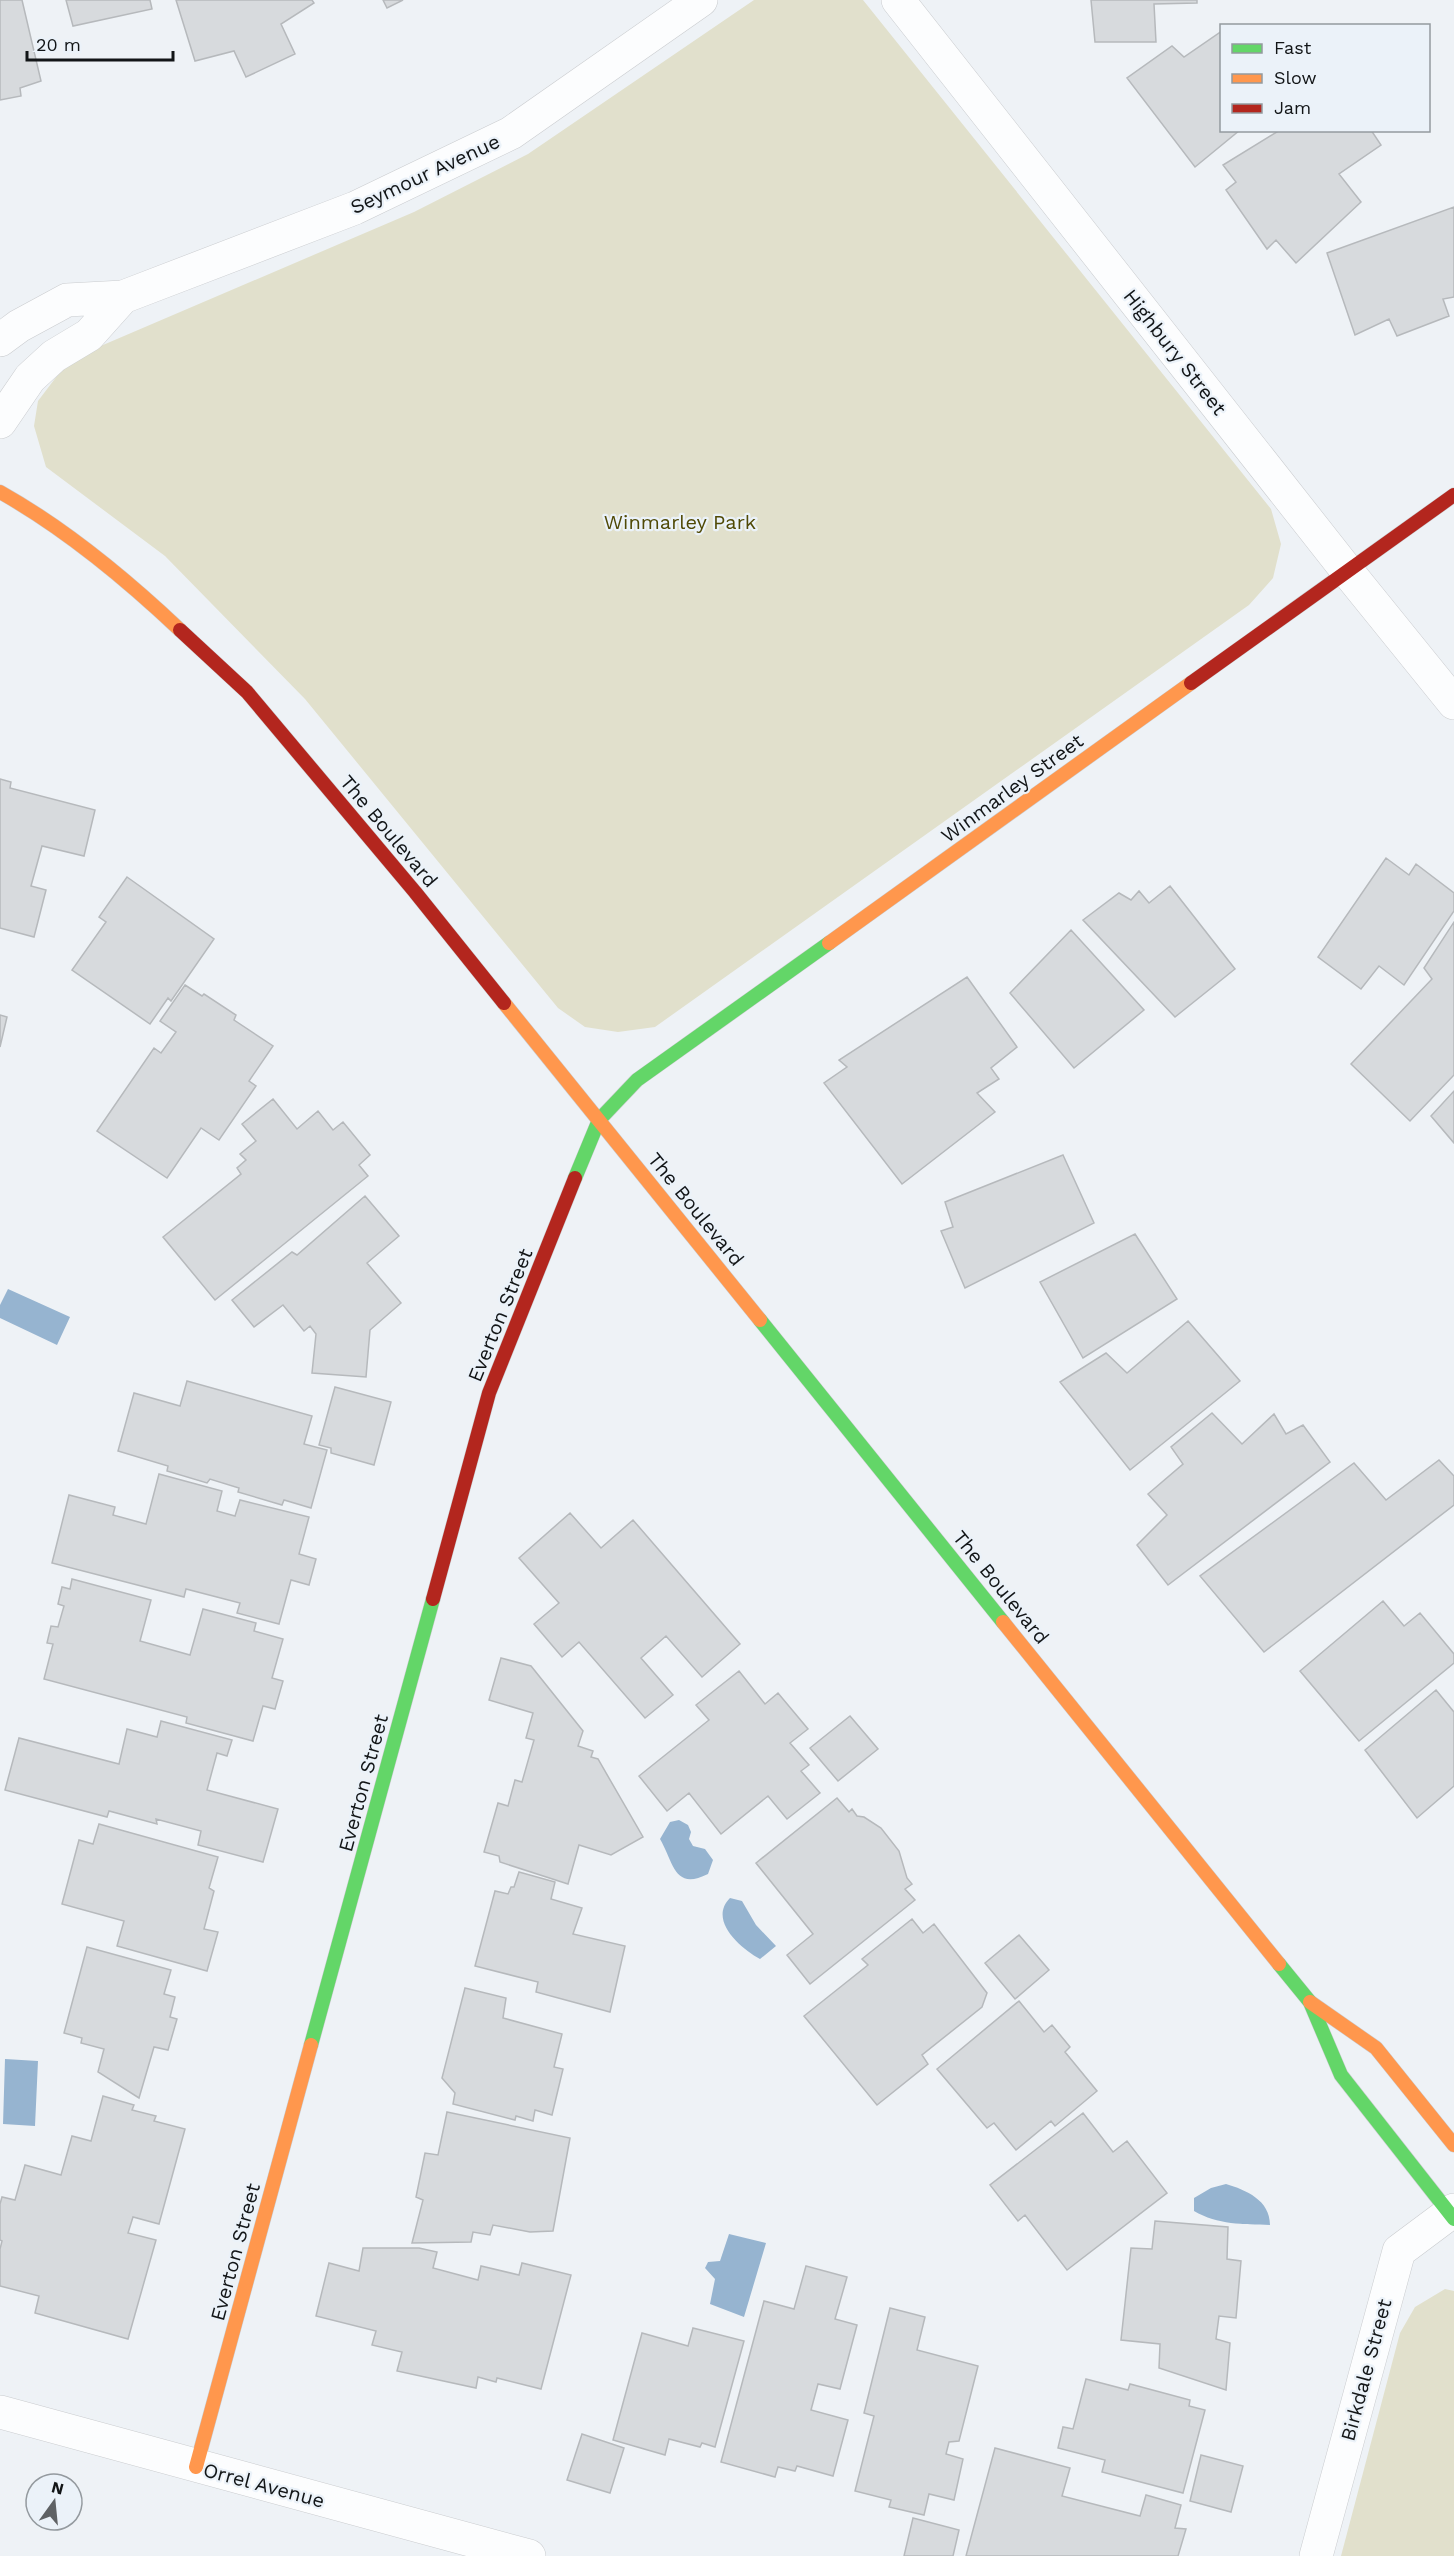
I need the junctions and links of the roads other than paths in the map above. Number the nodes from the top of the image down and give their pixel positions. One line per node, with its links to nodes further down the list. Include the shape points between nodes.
1 (701, 0): 3 (street, Seymour Avenue, via 511,133 355,208)
2 (898, 0): 8 (street, Highbury Street)
3 (123, 297): 4 (street, Seymour Avenue, via 67,300); 5 (street, Seymour Avenue, via 89,335 54,356 30,378)
4 (0, 340)
5 (0, 422)
6 (0, 492): 10 (main road, The Boulevard, via 127,580 247,692)
7 (1454, 495): 8 (main road, Winmarley Street)
8 (1348, 572): 9 (street, Highbury Street); 10 (main road, Winmarley Street, via 637,1080)
9 (1454, 703)
10 (599, 1120): 11 (main road, The Boulevard); 15 (main road, Everton Street, via 489,1394)
11 (1310, 2002): 12 (main road, The Boulevard, via 1376,2048); 13 (main road, The Boulevard, via 1341,2075)
12 (1454, 2145)
13 (1452, 2214): 17 (street, Birkdale Street, via 1398,2251)
14 (0, 2412): 15 (street, Orrel Avenue)
15 (196, 2467): 16 (street, Orrel Avenue)
16 (529, 2556)
17 (1316, 2556)

